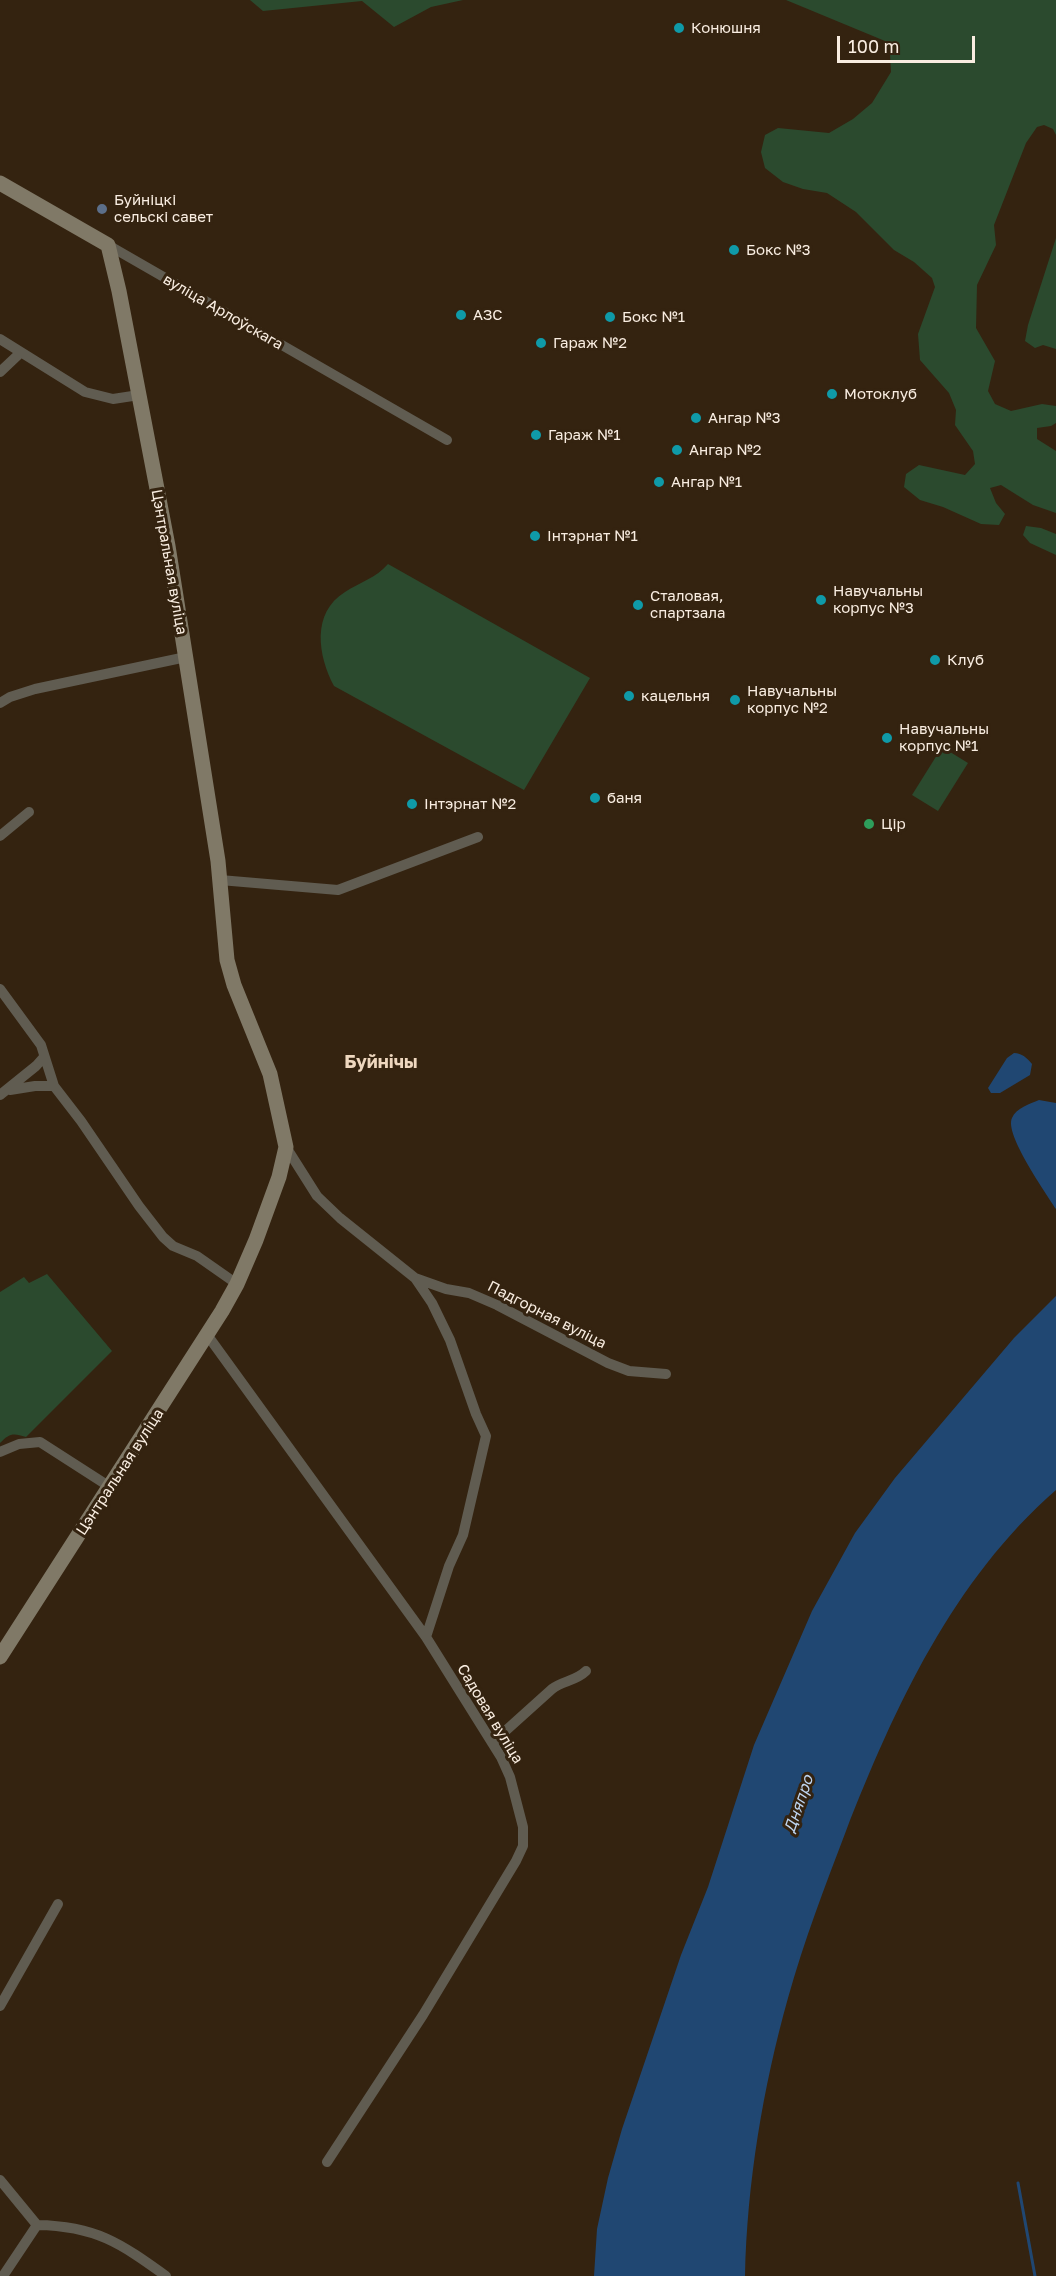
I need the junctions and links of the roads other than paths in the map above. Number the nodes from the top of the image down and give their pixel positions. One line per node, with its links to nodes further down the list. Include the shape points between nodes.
1 (0, 183): 2 (street, вуліца Арлоўскага)
2 (108, 245): 6 (street, Цэнтральная вуліца); 7 (street, вуліца Арлоўскага)
3 (0, 339): 4 (street)
4 (20, 353): 5 (street); 6 (street, via 85,392 113,399)
5 (0, 372)
6 (139, 395): 8 (street, Цэнтральная вуліца)
7 (447, 440)
8 (186, 657): 9 (street, via 35,689); 13 (street, Цэнтральная вуліца)
9 (0, 703)
10 (29, 812): 11 (street)
11 (0, 836)
12 (478, 837): 13 (street, via 338,890)
13 (220, 880): 18 (street, Цэнтральная вуліца, via 227,960 270,1074)
14 (0, 989): 15 (street, via 41,1045)
15 (44, 1057): 16 (street); 17 (street)
16 (54, 1086): 17 (street, via 20,1087); 20 (street, via 169,1243)
17 (2, 1094)
18 (286, 1146): 19 (street, Падгорная вуліца, via 317,1196); 20 (street, Цэнтральная вуліца, via 271,1201)
19 (415, 1278): 22 (street, Падгорная вуліца, via 497,1305 608,1363 629,1371); 25 (street, Падгорная вуліца, via 432,1303 455,1352 486,1436 463,1535)
20 (237, 1284): 21 (street, Цэнтральная вуліца)
21 (208, 1335): 24 (street, Цэнтральная вуліца); 25 (street, Садовая вуліца)
22 (666, 1374)
23 (0, 1452): 24 (street, via 19,1444 40,1442)
24 (110, 1487): 26 (street, Цэнтральная вуліца)
25 (426, 1637): 28 (street, Садовая вуліца)
26 (0, 1657)
27 (586, 1671): 28 (street, via 552,1689)
28 (492, 1743): 31 (street, Садовая вуліца, via 507,1768 523,1827 520,1853 423,2015)
29 (58, 1904): 30 (street)
30 (0, 2006)
31 (327, 2162)
32 (0, 2180): 33 (street)
33 (37, 2225): 34 (street); 35 (street, via 93,2232 119,2244)
34 (3, 2276)
35 (166, 2276)

